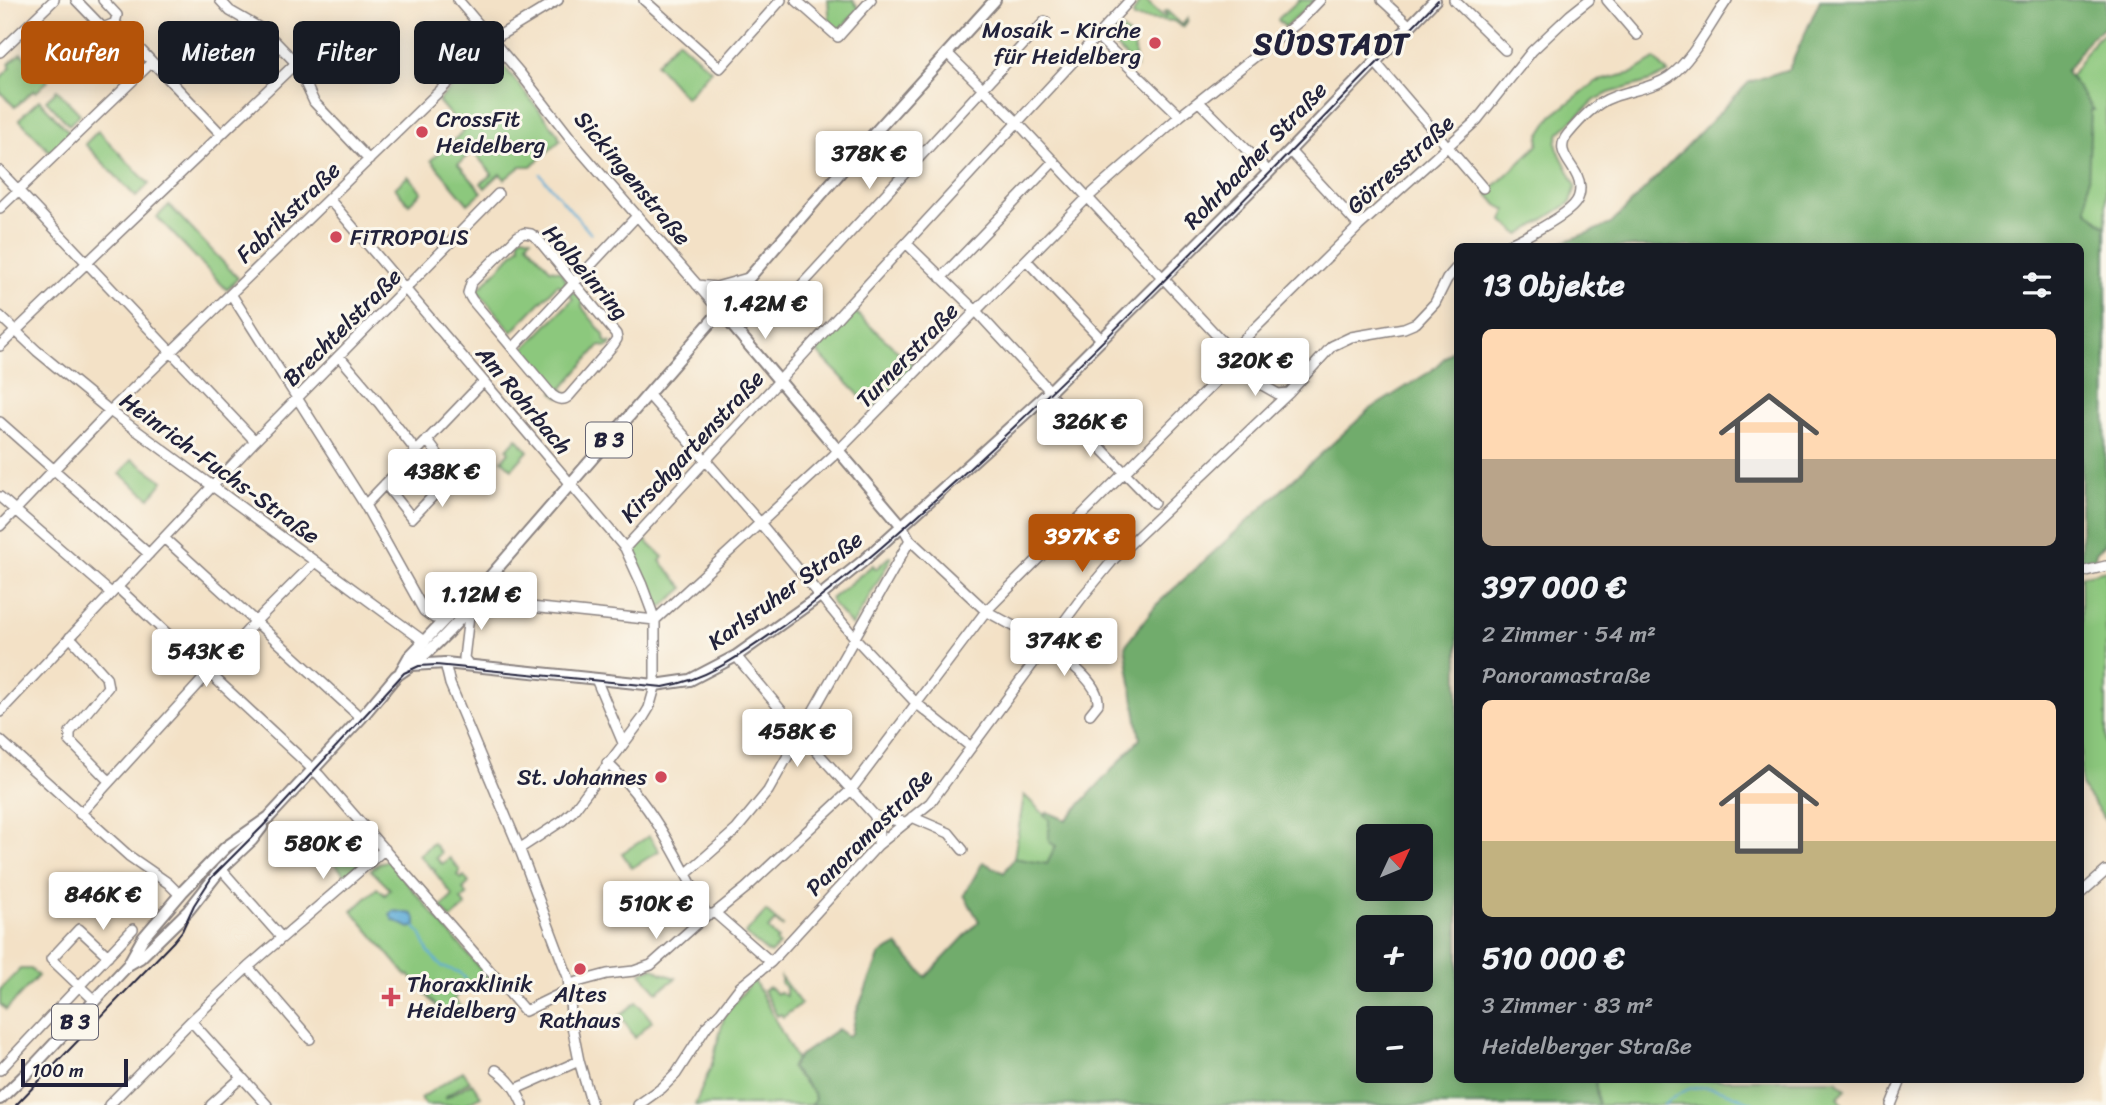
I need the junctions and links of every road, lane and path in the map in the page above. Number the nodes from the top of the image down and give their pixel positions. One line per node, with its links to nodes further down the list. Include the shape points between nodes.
1 (54, 0): 29 (street)
2 (76, 0): 20 (street)
3 (103, 0): 21 (street, via 117,15)
4 (219, 0): 33 (street, via 265,30)
5 (458, 0): 22 (street, Sickingenstraße)
6 (558, 0): 25 (street, Fabrikstraße)
7 (643, 0): 8 (street, via 720,68)
8 (781, 0)
9 (796, 0): 10 (street, via 838,37)
10 (871, 0)
11 (995, 0): 30 (main road)
12 (1130, 0): 27 (street, Kirschgartenstraße)
13 (1321, 0): 40 (street, Turnerstraße)
14 (1382, 0): 24 (street)
15 (1435, 0): 24 (main road, Rohrbacher Straße)
16 (1454, 0): 28 (street)
17 (1589, 0): 44 (street, Görresstraße, via 1532,51 1486,110)
18 (1607, 0): 26 (street)
19 (1727, 0): 59 (street, via 1671,75 1604,101 1571,130 1564,138 1563,151 1580,181 1577,201)
20 (96, 21)
21 (115, 21)
22 (476, 21)
23 (1045, 22): 39 (street)
24 (1410, 26): 35 (main road, Rohrbacher Straße)
25 (504, 33)
26 (1637, 35)
27 (1097, 36): 41 (street); 42 (street, Kirschgartenstraße)
28 (1505, 50)
29 (0, 52)
30 (947, 52): 39 (street); 63 (main road)
31 (144, 54): 34 (street)
32 (504, 54): 56 (street, Sickingenstraße)
33 (293, 60)
34 (152, 62): 43 (street); 51 (street)
35 (1375, 62): 44 (street); 45 (main road, Rohrbacher Straße)
36 (293, 66): 43 (street)
37 (306, 84): 46 (street, via 314,102)
38 (447, 84): 46 (street, Fabrikstraße)
39 (985, 89): 42 (street); 72 (street)
40 (1199, 102): 41 (street, Turnerstraße); 49 (street)
41 (1180, 116): 53 (street, Turnerstraße)
42 (1017, 122): 47 (street); 58 (street, Kirschgartenstraße)
43 (221, 134): 61 (street)
44 (1447, 146): 50 (street); 57 (street, Görresstraße)
45 (1290, 151): 49 (main road, Rohrbacher Straße); 57 (street)
46 (369, 160): 54 (street, Fabrikstraße)
47 (1054, 161): 53 (street); 64 (street)
48 (0, 171): 51 (street)
49 (1269, 172): 65 (main road, Rohrbacher Straße)
50 (1483, 188)
51 (18, 190): 55 (street); 61 (street)
52 (498, 194): 68 (street, Brechtelstraße)
53 (1087, 198): 60 (street, Turnerstraße); 65 (street)
54 (329, 199): 68 (street, Am Rohrbach); 69 (street, Fabrikstraße)
55 (0, 208)
56 (636, 217): 66 (street); 67 (street, Sickingenstraße)
57 (1360, 226): 80 (street, Görresstraße)
58 (906, 243): 64 (street); 82 (street, Kirschgartenstraße)
59 (1512, 243)
60 (1026, 260): 71 (street, Turnerstraße); 75 (street)
61 (86, 263): 74 (street); 78 (street)
62 (1454, 271): 85 (street, Panoramastraße, via 1435,303 1416,323 1339,341)
63 (748, 278): 67 (street, via 716,287); 70 (main road)
64 (941, 278): 71 (street)
65 (1163, 278): 75 (main road, Karlsruher Straße); 80 (street)
66 (574, 283): 77 (street); 77 (street, Holbeinring, via 617,339 569,396 561,400 552,396); 77 (street, Holbeinring, via 528,233 518,236 471,283 469,296)
67 (697, 285): 70 (street, Sickingenstraße)
68 (405, 290): 79 (street, Brechtelstraße); 81 (street, Am Rohrbach)
69 (231, 294): 78 (street, Fabrikstraße); 87 (street)
70 (720, 311): 82 (main road, Sickingenstraße); 86 (main road, B 3)
71 (975, 312): 84 (street); 94 (street, Turnerstraße)
72 (775, 314)
73 (0, 316): 74 (street, Heinrich-Fuchs-Straße)
74 (15, 331): 76 (street); 88 (street, Heinrich-Fuchs-Straße)
75 (1102, 340): 84 (main road, Karlsruher Straße)
76 (0, 346)
77 (513, 348)
78 (172, 351): 88 (street, Fabrikstraße); 92 (street)
79 (339, 356): 87 (street, Brechtelstraße); 93 (street)
80 (1235, 356): 83 (street); 97 (street, Görresstraße)
81 (483, 382): 91 (street); 99 (street, Am Rohrbach)
82 (778, 382): 94 (main road, Sickingenstraße); 95 (street, Kirschgartenstraße)
83 (1264, 386): 85 (street, via 1278,394); 89 (street)
84 (1049, 392): 97 (street); 107 (main road, Karlsruher Straße)
85 (1289, 393): 89 (street, Panoramastraße)
86 (648, 394): 95 (street); 99 (main road, B 3)
87 (299, 398): 92 (street, Brechtelstraße); 103 (street)
88 (110, 411): 96 (street, Fabrikstraße); 100 (street, Heinrich-Fuchs-Straße)
89 (1269, 413): 126 (street, Panoramastraße, via 1114,559)
90 (0, 422): 96 (street)
91 (427, 440): 93 (street); 98 (street, via 453,476 412,518)
92 (256, 441): 100 (street, Brechtelstraße)
93 (416, 451): 98 (street)
94 (837, 452): 105 (street, Turnerstraße); 107 (main road, Sickingenstraße)
95 (705, 461): 105 (street); 110 (street, Kirschgartenstraße)
96 (54, 471): 104 (street, Fabrikstraße); 111 (street)
97 (1124, 473): 102 (street); 119 (street, Görresstraße)
98 (385, 484): 103 (street)
99 (570, 485): 110 (street, Am Rohrbach); 115 (main road, B 3)
100 (213, 486): 108 (street, Brechtelstraße); 112 (street, Heinrich-Fuchs-Straße)
101 (0, 499): 104 (street); 106 (street)
102 (1154, 503)
103 (365, 505): 120 (street, via 424,611)
104 (15, 511): 106 (street, Fabrikstraße); 116 (street)
105 (761, 524): 117 (street); 121 (street, Turnerstraße)
106 (0, 525)
107 (903, 527): 109 (street); 117 (main road, Karlsruher Straße)
108 (164, 538): 111 (street, Brechtelstraße); 122 (street)
109 (910, 540): 119 (street); 124 (street)
110 (625, 548): 121 (street, Am Rohrbach)
111 (149, 554): 116 (street, Brechtelstraße)
112 (315, 562): 122 (street); 125 (street, Heinrich-Fuchs-Straße)
113 (2106, 566): 114 (street)
114 (2084, 571)
115 (488, 579): 118 (main road, B 3); 120 (main road, B 3); 121 (street, via 521,606)
116 (114, 590): 123 (street, Brechtelstraße); 131 (street)
117 (820, 596): 124 (street); 127 (main road, Karlsruher Straße)
118 (470, 607): 129 (main road, B 3); 130 (street, via 464,658)
119 (986, 611): 126 (street); 135 (street, Görresstraße)
120 (446, 620): 125 (main road, B 3)
121 (655, 620): 134 (street, Am Rohrbach)
122 (256, 621): 131 (street); 138 (street)
123 (71, 638): 136 (street, Brechtelstraße); 145 (street, via 106,677 108,687 70,732 70,740)
124 (855, 638): 135 (street); 139 (street)
125 (425, 642): 132 (main road, B 3)
126 (1043, 643): 137 (street, via 1097,693 1098,704); 142 (street, Panoramastraße)
127 (736, 656): 134 (main road, Karlsruher Straße, via 690,680); 139 (street)
128 (445, 663): 129 (main road, Karlsruher Straße); 130 (main road, Karlsruher Straße); 153 (street)
129 (412, 665): 132 (main road, B 3)
130 (469, 665): 133 (main road, Karlsruher Straße)
131 (210, 673): 144 (street); 145 (street)
132 (396, 676): 138 (main road, B 3)
133 (596, 679): 134 (main road, Karlsruher Straße); 141 (street)
134 (655, 685): 141 (street, Am Rohrbach, via 649,708)
135 (916, 703): 142 (street); 146 (street, Görresstraße)
136 (0, 712)
137 (1090, 714)
138 (361, 718): 144 (main road, B 3)
139 (800, 733): 146 (street); 157 (street, via 758,804)
140 (0, 740): 147 (street)
141 (623, 743): 143 (street, Am Rohrbach)
142 (971, 747): 150 (street, Panoramastraße, via 930,803)
143 (607, 763): 153 (street, Am Rohrbach, via 562,821); 157 (street, via 639,796)
144 (313, 770): 149 (main road, B 3); 152 (street)
145 (109, 781): 147 (street)
146 (851, 790): 148 (street); 160 (street, Görresstraße, via 746,888)
147 (80, 814): 159 (street)
148 (874, 815): 150 (street); 151 (street, via 880,828)
149 (269, 817): 155 (main road, B 3); 159 (main road, B 3, via 226,847)
150 (909, 820): 151 (street, Panoramastraße); 154 (street, via 949,833)
151 (878, 845): 165 (street, Panoramastraße)
152 (385, 849): 163 (street); 169 (street, Görresstraße, via 525,1011)
153 (519, 849): 169 (street)
154 (964, 850)
155 (221, 869): 162 (main road, B 3, via 194,905); 163 (street)
156 (2106, 871): 158 (street)
157 (686, 874): 160 (street)
158 (2084, 890)
159 (180, 895): 162 (main road, B 3); 166 (main road, B 3, via 143,938)
160 (711, 914): 165 (street); 169 (street, Görresstraße, via 651,965)
161 (133, 929): 164 (street)
162 (166, 930): 166 (main road, B 3)
163 (281, 937): 167 (street)
164 (108, 956): 168 (street); 168 (street, via 79,929 51,959)
165 (771, 962): 187 (street, Panoramastraße, via 734,994 676,1074)
166 (128, 965): 170 (main road, B 3)
167 (248, 967): 171 (street); 172 (street)
168 (80, 986): 170 (street); 174 (street)
169 (570, 986): 173 (street)
170 (95, 1000): 176 (main road, B 3)
171 (191, 1021): 177 (street); 182 (street)
172 (310, 1039)
173 (579, 1061): 179 (street); 186 (street)
174 (0, 1070)
175 (496, 1070): 179 (street)
176 (27, 1073): 180 (main road, B 3); 181 (main road, B 3)
177 (242, 1077): 183 (street); 184 (street)
178 (1900, 1083): 188 (street)
179 (516, 1089): 185 (street)
180 (0, 1098)
181 (2, 1105)
182 (109, 1105)
183 (211, 1105)
184 (267, 1105)
185 (523, 1105)
186 (592, 1105)
187 (638, 1105)
188 (1891, 1105)

